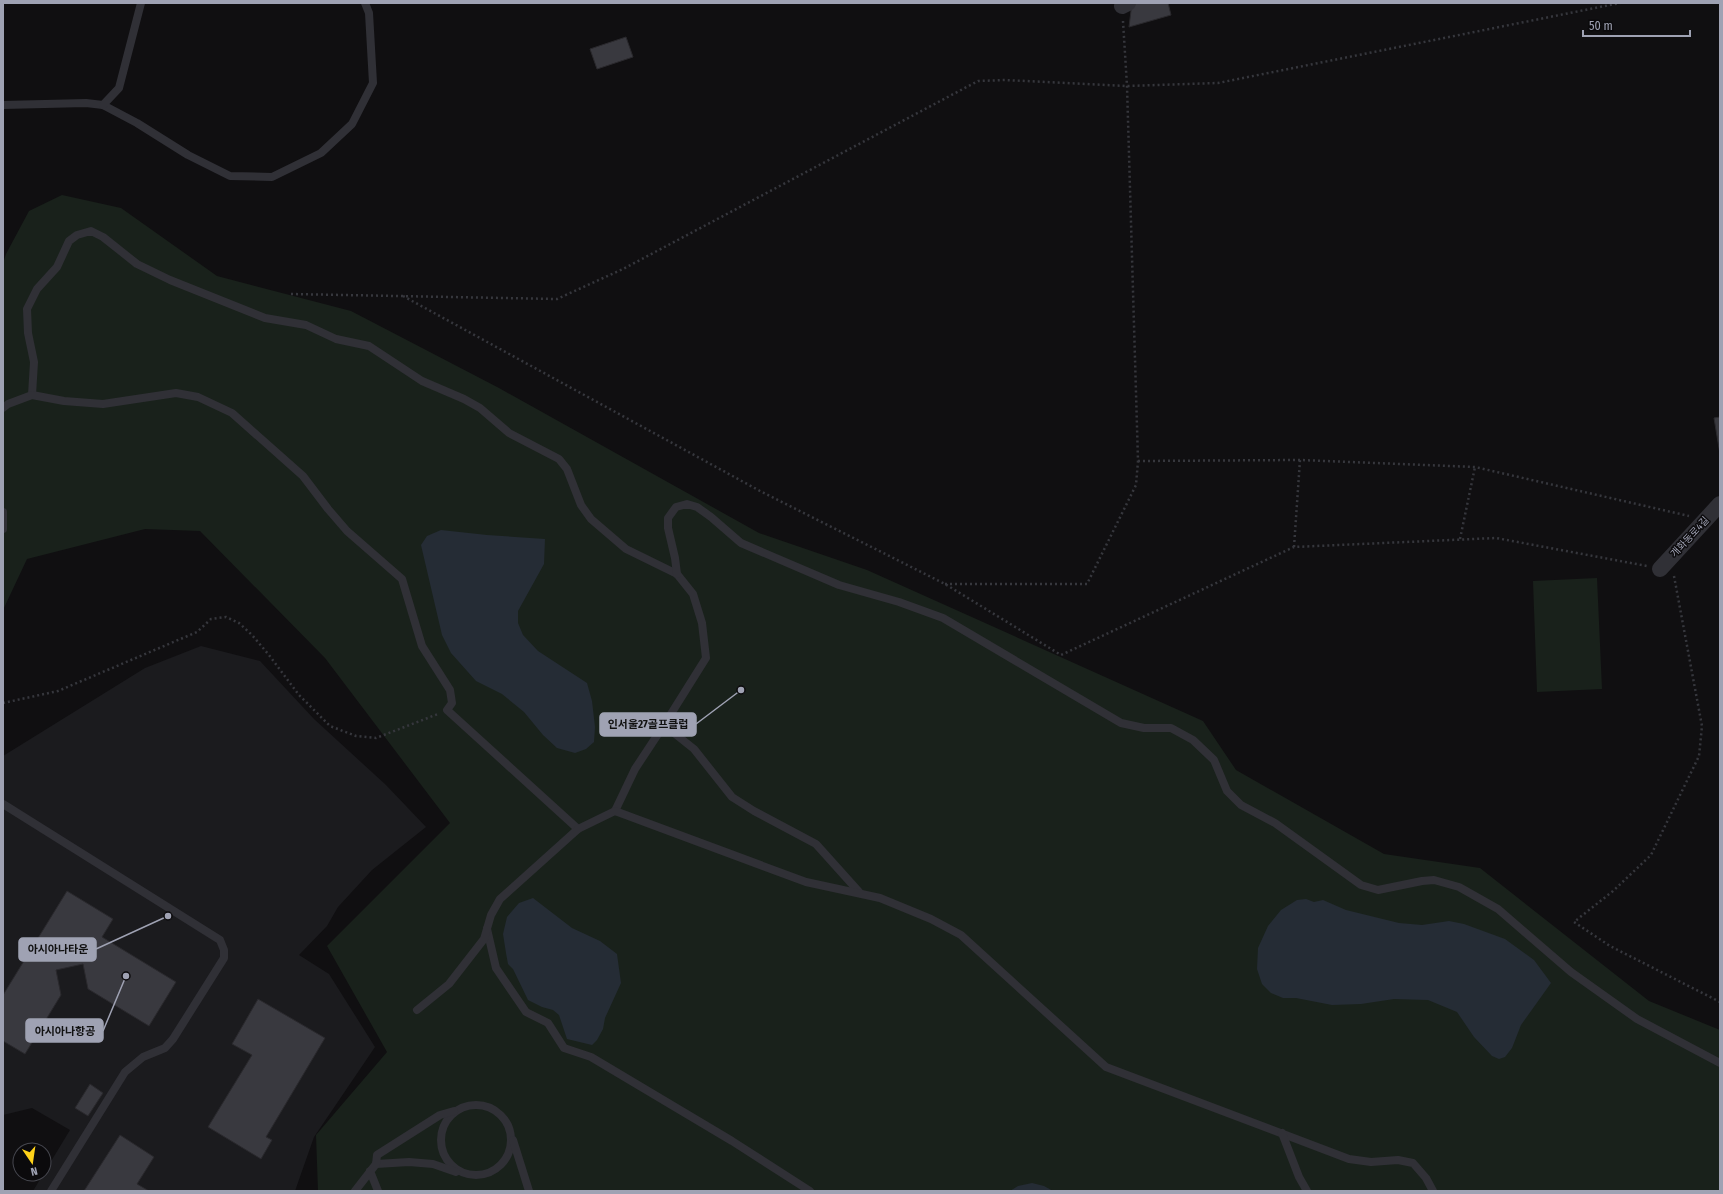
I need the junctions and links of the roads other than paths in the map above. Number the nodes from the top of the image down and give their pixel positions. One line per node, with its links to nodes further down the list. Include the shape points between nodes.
1 (140, 3): 4 (lane, via 119,88)
2 (365, 3): 4 (lane, via 369,13 373,83 352,124 322,153 272,177 230,176)
3 (3, 105): 4 (lane)
4 (103, 105)
5 (32, 395): 6 (lane); 11 (lane, via 34,362 28,333 27,309 37,289 57,267 69,241 77,234 91,231 103,237 136,264 170,280 265,318 306,325 336,339 369,346 422,381 480,408 509,433 559,459 567,469 581,505 591,519 626,549); 15 (lane, via 103,404 176,393 198,397 232,413 303,476 347,531 402,580 422,646 450,690 452,702 447,710)
6 (3, 408)
7 (1720, 504): 10 (street, 개화동로4길)
8 (3, 512): 9 (lane)
9 (3, 529)
10 (1660, 568)
11 (677, 574): 12 (lane, via 693,594 702,622 706,658); 19 (lane, via 668,518 676,507 686,504 697,507 711,517 740,543 839,585 943,618 1121,723 1144,728 1171,728 1193,740 1214,760 1227,791 1241,805 1275,823 1361,885 1378,890 1434,880 1459,887 1498,909 1571,972 1637,1019)
12 (664, 725): 14 (lane, via 635,768); 16 (lane, via 694,749 732,797 816,844)
13 (3, 804): 26 (lane, via 220,940 224,950 224,958 173,1039 165,1048 143,1056 126,1072)
14 (615, 811): 15 (lane); 16 (lane, via 806,882)
15 (578, 829): 17 (lane, via 500,899)
16 (860, 893): 21 (lane, via 880,898 931,919 961,935 1106,1067)
17 (487, 928): 18 (lane, via 484,940 449,984); 30 (lane, via 496,968 526,1012 548,1023 564,1048 591,1057)
18 (417, 1010)
19 (1720, 1063)
20 (458, 1110): 22 (lane, via 480,1105 492,1108 508,1125); 23 (lane, via 440,1115 377,1155); 25 (lane, via 449,1117 443,1127 440,1144 446,1160 453,1168)
21 (1282, 1133): 31 (lane); 32 (lane, via 1349,1158 1371,1162 1398,1160 1413,1163)
22 (512, 1137): 25 (lane, via 511,1149 498,1169 475,1176); 29 (lane)
23 (376, 1164): 24 (lane); 25 (lane, via 433,1164)
24 (370, 1171): 27 (lane); 28 (lane)
25 (464, 1174)
26 (51, 1191)
27 (355, 1191)
28 (378, 1191)
29 (529, 1191)
30 (810, 1191)
31 (1307, 1191)
32 (1433, 1191)

